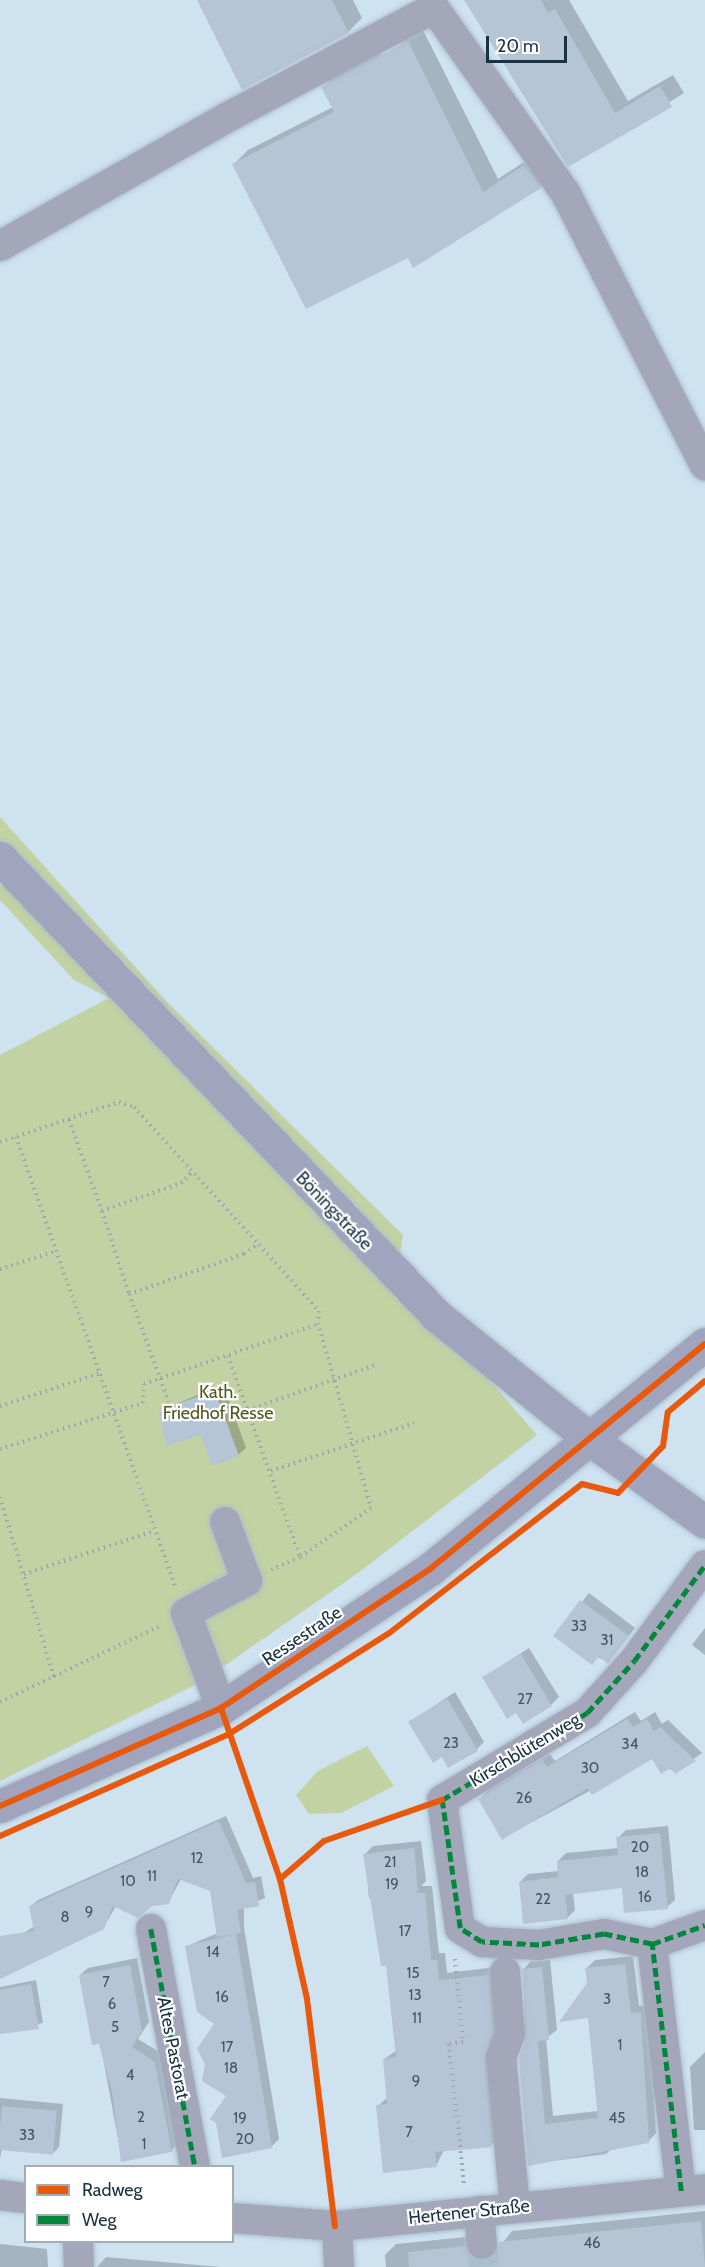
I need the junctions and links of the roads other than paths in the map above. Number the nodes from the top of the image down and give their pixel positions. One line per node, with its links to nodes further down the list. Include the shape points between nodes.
1 (0, 246): 2 (street, via 228,117 434,8 566,194)
2 (705, 466)
3 (0, 858): 5 (main road, Böningstraße, via 437,1316)
4 (705, 1344): 5 (main road, Ressestraße)
5 (591, 1440): 7 (main road, Böningstraße); 9 (main road, Ressestraße, via 430,1569)
6 (225, 1522): 9 (street, via 247,1581 186,1613)
7 (705, 1522)
8 (705, 1565): 13 (street, Kirschblütenweg, via 634,1661 587,1713 442,1800 460,1928 482,1941 539,1945 604,1934)
9 (221, 1708): 10 (main road, Ressestraße)
10 (0, 1806)
11 (705, 1925): 13 (street)
12 (151, 1929): 15 (street, Altes Pastorat)
13 (652, 1944): 16 (street)
14 (505, 1972): 19 (street, via 510,2034 501,2057)
15 (195, 2165)
16 (693, 2190): 19 (street, Hertener Straße)
17 (0, 2195): 18 (street)
18 (24, 2198)
19 (515, 2207): 20 (street, Hertener Straße)
20 (473, 2212): 22 (street, Hertener Straße); 24 (street)
21 (234, 2218): 22 (street, Hertener Straße)
22 (337, 2226): 26 (street)
23 (78, 2243): 25 (street)
24 (482, 2244)
25 (78, 2267)
26 (339, 2267)

